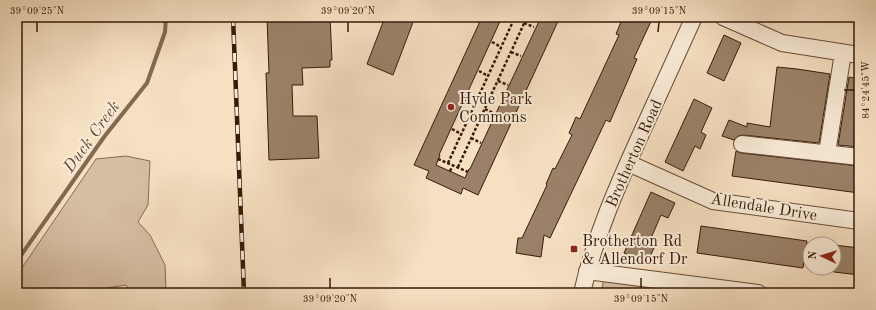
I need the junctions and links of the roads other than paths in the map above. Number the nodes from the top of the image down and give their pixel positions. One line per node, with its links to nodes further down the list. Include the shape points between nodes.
1 (694, 17): 8 (street, Brotherton Road)
2 (723, 17): 3 (street, via 782,43)
3 (842, 53): 4 (street); 6 (street)
4 (859, 55)
5 (742, 144): 6 (street)
6 (827, 153): 7 (street)
7 (859, 157)
8 (628, 163): 9 (street, Allendale Drive, via 713,201); 10 (street, Brotherton Road, via 603,223)
9 (859, 221)
10 (587, 271): 11 (street, Brotherton Road); 12 (street)
11 (582, 293)
12 (758, 293)

